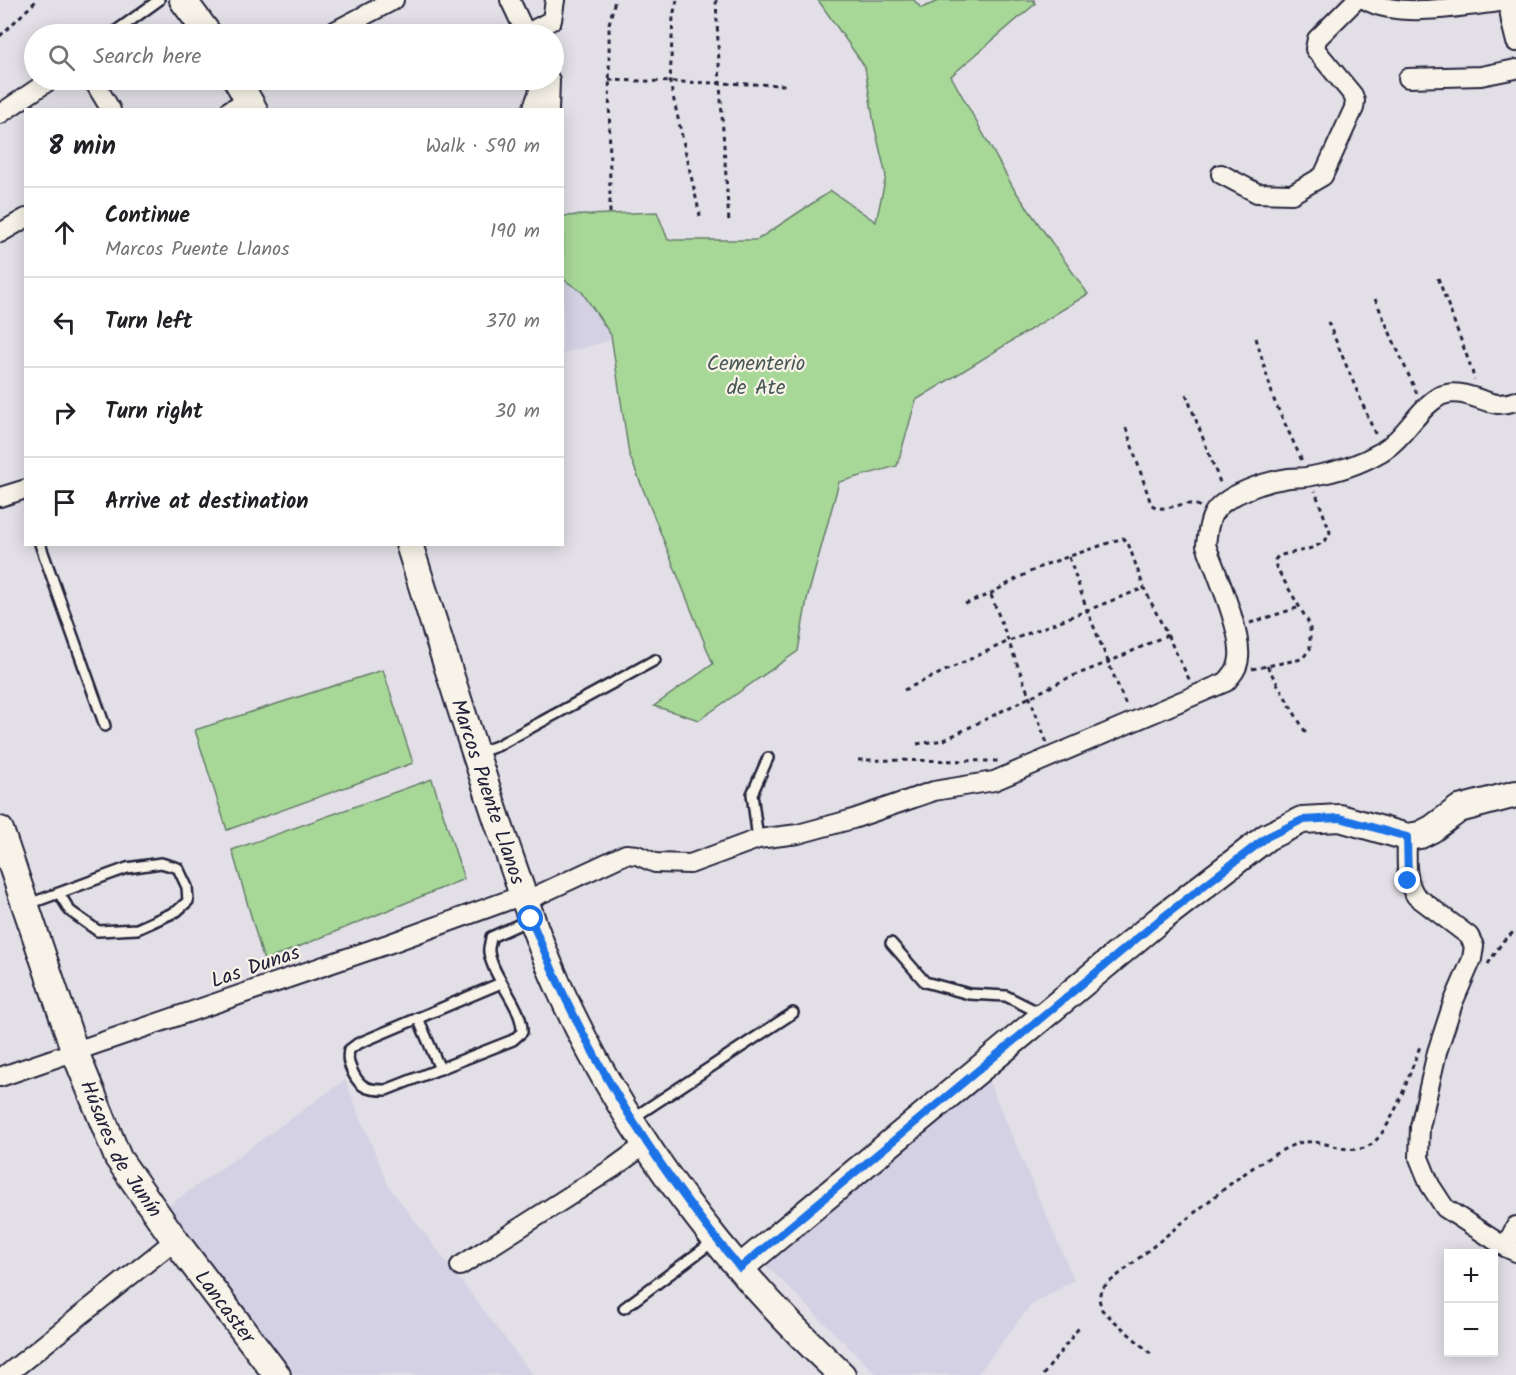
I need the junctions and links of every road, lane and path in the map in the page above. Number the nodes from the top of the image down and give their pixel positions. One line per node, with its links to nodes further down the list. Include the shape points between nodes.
1 (37, 0): 18 (path)
2 (159, 0): 13 (lane)
3 (183, 0): 14 (street)
4 (510, 0): 16 (street)
5 (555, 0): 17 (street)
6 (615, 0): 22 (path, via 609,24)
7 (677, 0): 23 (path)
8 (716, 0): 24 (path)
9 (1356, 0): 34 (street, via 1317,39 1315,49 1355,101 1323,176 1292,194 1257,193)
10 (1366, 0): 11 (street, via 1386,8 1416,11)
11 (1508, 0): 19 (street)
12 (391, 1): 15 (street)
13 (126, 24)
14 (201, 24)
15 (348, 24)
16 (521, 24)
17 (552, 24)
18 (0, 36)
19 (1516, 42)
20 (1516, 69): 21 (street, via 1481,76)
21 (1408, 78)
22 (609, 80): 23 (path); 35 (path)
23 (670, 83): 24 (path); 37 (path)
24 (720, 84): 25 (path); 38 (path)
25 (788, 86)
26 (35, 90): 33 (street)
27 (99, 90): 30 (street)
28 (539, 90): 31 (street)
29 (550, 90): 32 (street)
30 (110, 108)
31 (533, 108)
32 (549, 108)
33 (0, 114)
34 (1221, 174)
35 (610, 213)
36 (24, 219): 39 (street)
37 (701, 220)
38 (729, 223)
39 (1, 230)
40 (1438, 278): 45 (path, via 1472,370)
41 (1375, 299): 47 (path)
42 (1328, 322): 49 (path)
43 (1256, 338): 50 (path, via 1274,400)
44 (1186, 394): 53 (path)
45 (1475, 396): 46 (street, via 1497,404); 47 (street, via 1441,396)
46 (1516, 401)
47 (1424, 409): 49 (street, via 1404,435)
48 (1126, 428): 54 (path, via 1155,508 1196,504)
49 (1382, 452): 50 (street, via 1347,468)
50 (1310, 477): 53 (street, via 1287,478 1254,487); 61 (path, via 1329,537 1324,544 1275,560)
51 (23, 492): 52 (street)
52 (0, 497)
53 (1227, 500): 54 (street)
54 (1213, 514): 63 (street, via 1206,545)
55 (41, 546): 74 (lane)
56 (410, 546): 77 (street, Marcos Puente Llanos)
57 (1068, 557): 58 (path, via 1123,538); 59 (path, via 1025,574); 62 (path)
58 (1144, 588): 62 (path); 64 (path)
59 (990, 594): 60 (path); 65 (path)
60 (965, 604)
61 (1300, 607): 63 (path); 68 (path, via 1310,624 1310,649 1302,659)
62 (1087, 610): 65 (path); 67 (path)
63 (1235, 628): 69 (street, via 1239,659)
64 (1167, 635): 67 (path); 71 (path)
65 (1009, 641): 70 (path); 72 (path)
66 (655, 660): 77 (lane, via 497,746)
67 (1108, 663): 72 (path); 73 (path)
68 (1267, 666): 69 (path); 75 (path)
69 (1235, 672): 71 (street, Las Dunas, via 1226,682)
70 (904, 690)
71 (1196, 694): 73 (street, Las Dunas)
72 (1029, 696): 76 (path, via 944,740); 78 (path)
73 (1132, 720): 78 (street, Las Dunas)
74 (105, 726)
75 (1306, 733)
76 (917, 744)
77 (475, 753): 87 (street, Marcos Puente Llanos)
78 (1052, 756): 85 (street, Las Dunas, via 994,781 934,791 798,834)
79 (768, 758): 85 (lane, via 752,794)
80 (858, 760): 81 (path)
81 (1000, 761)
82 (1516, 794): 84 (street, via 1459,809 1432,829)
83 (0, 830): 88 (street, Húsares de Junín)
84 (1407, 837): 91 (street, via 1410,889 1469,936 1474,946); 95 (street, via 1340,818 1302,820 1267,837)
85 (758, 839): 87 (street, Las Dunas, via 690,864 655,863 626,854)
86 (58, 893): 86 (lane, via 70,911 98,931 137,929 177,911 188,901 187,887 178,868 161,863 127,868); 88 (lane)
87 (526, 905): 92 (lane, via 491,937 489,951); 97 (street, Las Dunas, via 376,948); 100 (street, Marcos Puente Llanos, via 578,1027)
88 (25, 906): 97 (street, Húsares de Junín)
89 (1516, 930): 91 (path, via 1503,941 1488,964)
90 (891, 943): 95 (lane, via 925,982 969,994 1006,996)
91 (1464, 978): 105 (street, via 1437,1052 1420,1127 1419,1158 1445,1208)
92 (501, 983): 94 (lane); 98 (lane, via 523,1023 522,1032 513,1040)
93 (793, 1013): 100 (lane)
94 (418, 1018): 98 (lane); 98 (lane, via 357,1044 349,1050 347,1060 358,1084 372,1090 386,1090)
95 (1042, 1018): 107 (street)
96 (1423, 1039): 110 (path, via 1393,1114 1365,1149 1355,1151 1313,1141 1293,1144 1245,1172 1101,1290 1102,1310)
97 (75, 1052): 99 (street, Las Dunas); 103 (street, Húsares de Junín, via 118,1158)
98 (440, 1069)
99 (0, 1077)
100 (630, 1119): 101 (street, Marcos Puente Llanos)
101 (646, 1144): 104 (street, Marcos Puente Llanos); 106 (street)
102 (1516, 1226): 105 (street)
103 (175, 1240): 113 (street); 114 (street, Lancaster)
104 (716, 1240): 107 (street, Marcos Puente Llanos); 108 (lane)
105 (1511, 1250)
106 (460, 1266)
107 (740, 1268): 112 (street, Marcos Puente Llanos)
108 (624, 1308)
109 (1081, 1325): 115 (path)
110 (1151, 1354)
111 (0, 1367): 113 (street)
112 (832, 1372)
113 (6, 1375)
114 (277, 1375)
115 (1043, 1375)

